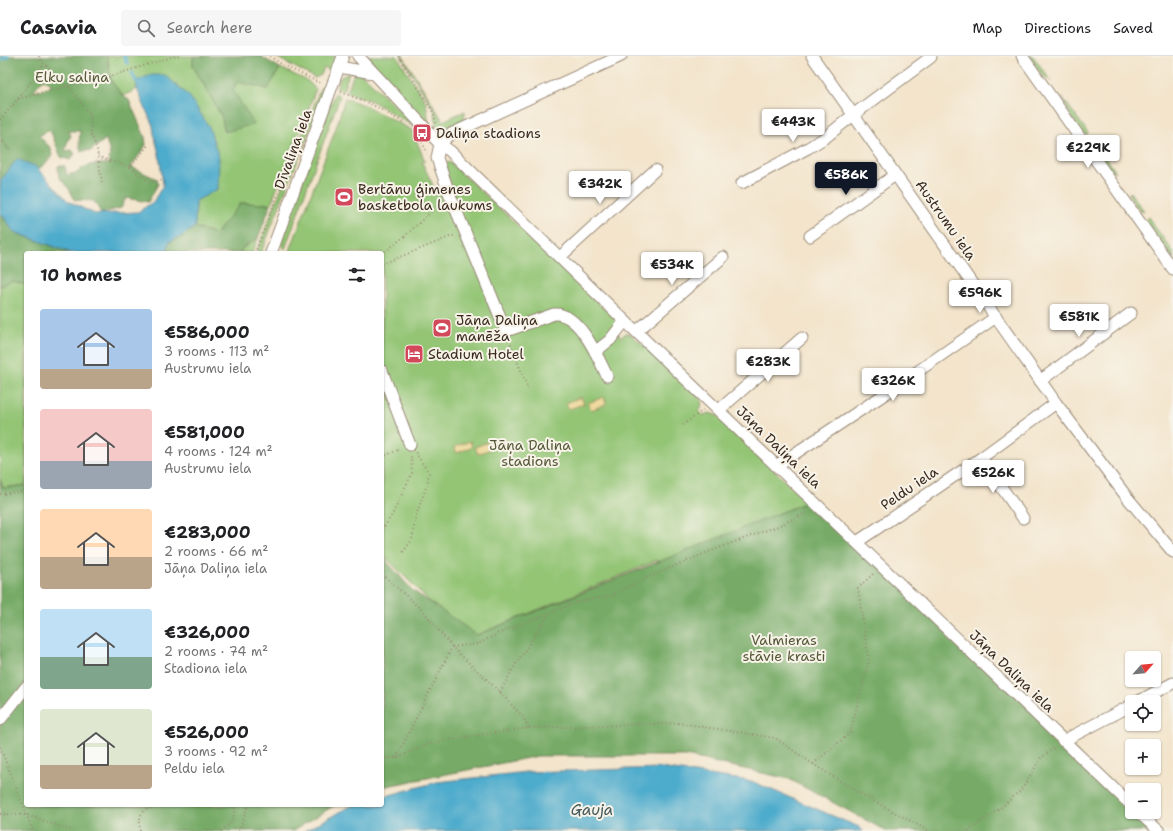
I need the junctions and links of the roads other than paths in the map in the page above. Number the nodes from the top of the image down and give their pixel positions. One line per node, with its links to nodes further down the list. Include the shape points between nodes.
1 (343, 56): 7 (street, Dīvaliņa iela)
2 (358, 56): 8 (street, Jāņa Daliņa iela)
3 (621, 56): 10 (street, via 451,134)
4 (812, 56): 9 (street, Austrumu iela)
5 (1022, 56): 18 (street)
6 (931, 57): 9 (street)
7 (339, 67): 8 (street); 15 (street, Dīvaliņa iela)
8 (373, 73): 10 (street, Jāņa Daliņa iela)
9 (853, 115): 12 (street, Austrumu iela); 13 (street, via 826,137)
10 (440, 144): 16 (street, Jāņa Daliņa iela); 24 (street, via 437,158 506,331 560,314 571,319)
11 (655, 170): 16 (street)
12 (895, 174): 14 (street); 20 (street, Austrumu iela)
13 (742, 183)
14 (810, 236)
15 (274, 251)
16 (560, 257): 21 (street, Jāņa Daliņa iela)
17 (722, 257): 22 (street)
18 (1173, 269)
19 (1131, 314): 27 (street)
20 (996, 317): 27 (street, Austrumu iela); 32 (street)
21 (625, 321): 22 (street, Jāņa Daliņa iela); 24 (street, via 610,340)
22 (637, 331): 29 (street, Jāņa Daliņa iela)
23 (802, 338): 29 (street)
24 (595, 352): 26 (street)
25 (384, 376): 30 (street)
26 (607, 376)
27 (1040, 381): 28 (street, Austrumu iela)
28 (1056, 403): 31 (street, Peldu iela); 35 (street, Austrumu iela, via 1126,496)
29 (715, 406): 32 (street, Jāņa Daliņa iela)
30 (410, 445)
31 (981, 458): 33 (street); 34 (street, Peldu iela)
32 (776, 466): 34 (street, Jāņa Daliņa iela)
33 (1023, 518)
34 (857, 542): 41 (street, Jāņa Daliņa iela)
35 (1173, 552)
36 (1173, 683): 38 (street)
37 (24, 690): 40 (street)
38 (1150, 695)
39 (1125, 708): 41 (street)
40 (0, 720)
41 (1062, 741): 42 (street, Jāņa Daliņa iela)
42 (1125, 800)
43 (1145, 819): 44 (street)
44 (1158, 831)

